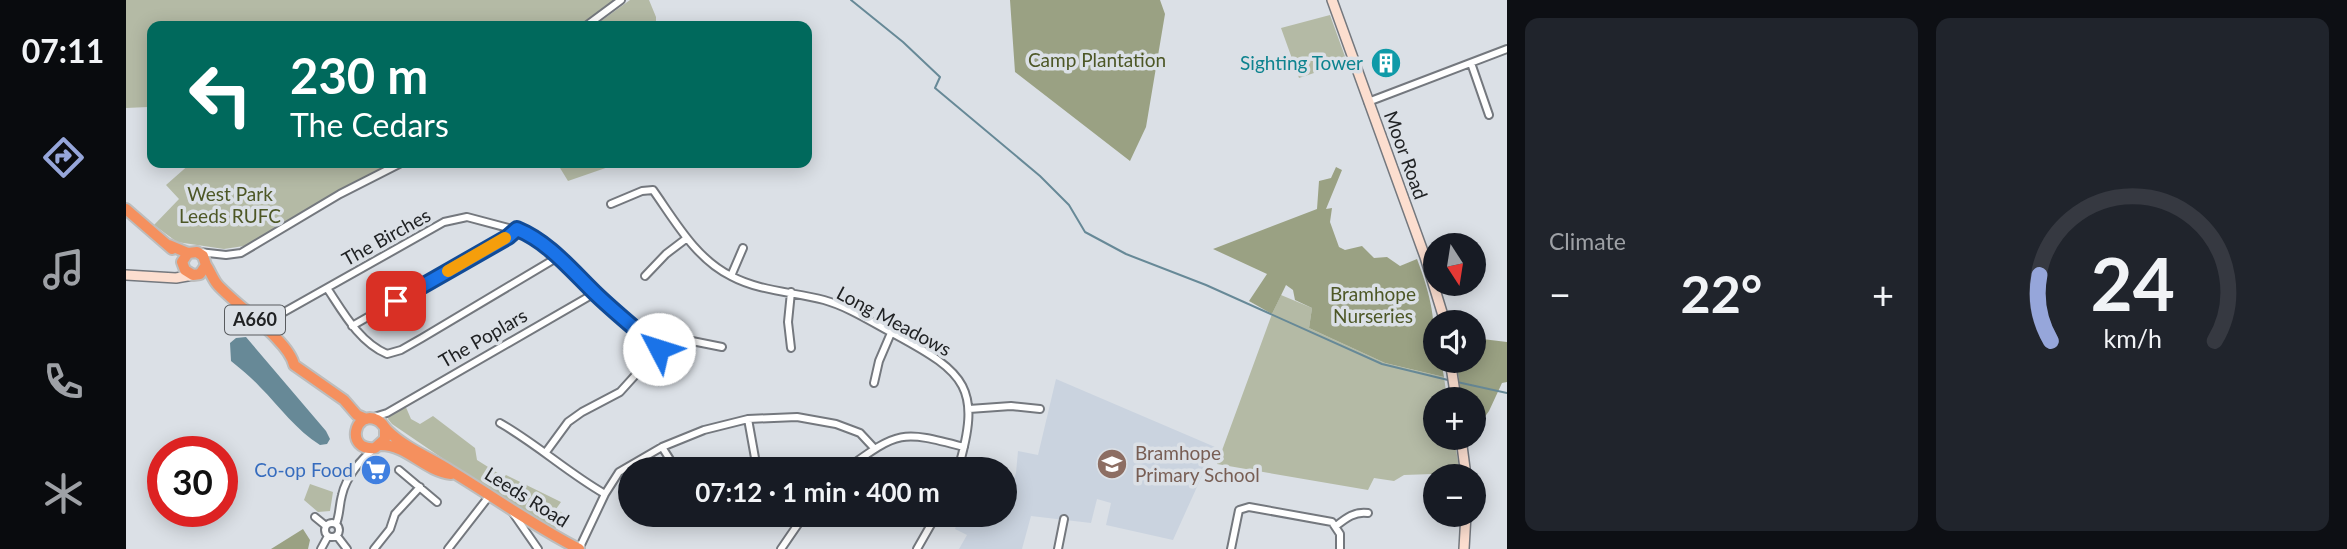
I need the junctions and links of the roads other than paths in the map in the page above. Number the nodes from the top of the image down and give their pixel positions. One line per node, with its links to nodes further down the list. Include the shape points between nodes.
1 (621, 0): 3 (street)
2 (1332, 0): 6 (street, Moor Road)
3 (593, 21)
4 (1507, 49): 5 (street)
5 (1471, 63): 6 (street); 7 (street)
6 (1368, 102): 27 (street, Moor Road)
7 (1489, 115)
8 (391, 168): 14 (street, via 249,249)
9 (611, 204): 12 (street, Long Meadows, via 653,190)
10 (126, 209): 16 (highway)
11 (517, 229): 15 (street, The Birches); 24 (street, The Birches, via 467,217 444,222); 29 (street)
12 (687, 238): 20 (street); 21 (street, Long Meadows)
13 (743, 248): 21 (street)
14 (215, 253): 16 (street); 17 (street)
15 (558, 257): 26 (street, The Birches); 29 (street, via 394,353 383,352)
16 (188, 258): 17 (highway, via 203,256); 19 (highway, via 185,270); 22 (street)
17 (206, 264): 19 (highway); 23 (highway, A660)
18 (126, 275): 22 (street)
19 (195, 275): 22 (street); 23 (highway, A660)
20 (645, 276)
21 (731, 276): 25 (street, Long Meadows)
22 (169, 277)
23 (216, 283): 28 (highway, A660)
24 (327, 288): 28 (street, The Birches); 29 (street)
25 (791, 292): 31 (street, Long Meadows, via 827,301); 33 (street)
26 (595, 293): 30 (street, The Birches); 38 (street, The Poplars)
27 (1441, 310)
28 (261, 325): 35 (highway, A660, via 293,365)
29 (352, 326)
30 (640, 333): 32 (street); 48 (street, The Birches, via 659,349 620,392 568,422)
31 (891, 333): 34 (street); 36 (street, Long Meadows, via 946,365 964,388)
32 (722, 347)
33 (791, 348)
34 (874, 383)
35 (336, 395): 39 (highway, A660); 43 (highway, A660)
36 (969, 409): 37 (street, via 1011,405); 46 (street)
37 (1040, 409)
38 (387, 413): 39 (street, The Poplars); 42 (street)
39 (368, 419): 42 (highway, via 378,420); 43 (highway, via 357,427)
40 (747, 419): 45 (street); 47 (street, via 797,417 836,424 860,433); 51 (street)
41 (500, 423): 48 (street)
42 (385, 428): 44 (highway, via 385,439); 56 (highway, Leeds Road)
43 (356, 437): 44 (highway, via 364,447); 54 (street)
44 (378, 446): 54 (street); 56 (highway, Leeds Road, via 396,447 435,470)
45 (662, 447): 49 (street); 50 (street)
46 (964, 447): 47 (street, via 908,435); 53 (street)
47 (874, 448): 52 (street)
48 (546, 452): 59 (street)
49 (646, 457)
50 (668, 457)
51 (755, 457)
52 (863, 457)
53 (961, 457)
54 (358, 464): 66 (street, via 344,488)
55 (399, 470): 58 (street)
56 (457, 474): 60 (highway, Leeds Road)
57 (618, 474): 59 (street)
58 (420, 487): 61 (street); 76 (street, via 395,514)
59 (605, 494): 79 (street)
60 (490, 495): 62 (highway, Leeds Road); 77 (street)
61 (437, 502)
62 (512, 511): 78 (street); 79 (highway, Leeds Road)
63 (1368, 513): 68 (street, via 1353,515)
64 (315, 517): 67 (street)
65 (1064, 519): 82 (street)
66 (336, 524): 67 (street); 73 (street)
67 (326, 526): 72 (street)
68 (1336, 526): 83 (street, via 1327,520 1242,508 1236,516); 84 (street)
69 (796, 527): 80 (street)
70 (930, 527): 81 (street)
71 (1465, 527): 85 (street)
72 (328, 536): 73 (street); 74 (street)
73 (337, 536): 75 (street)
74 (321, 549)
75 (347, 549)
76 (374, 549)
77 (448, 549)
78 (538, 549)
79 (579, 549)
80 (781, 549)
81 (917, 549)
82 (1058, 549)
83 (1231, 549)
84 (1340, 549)
85 (1464, 549)

